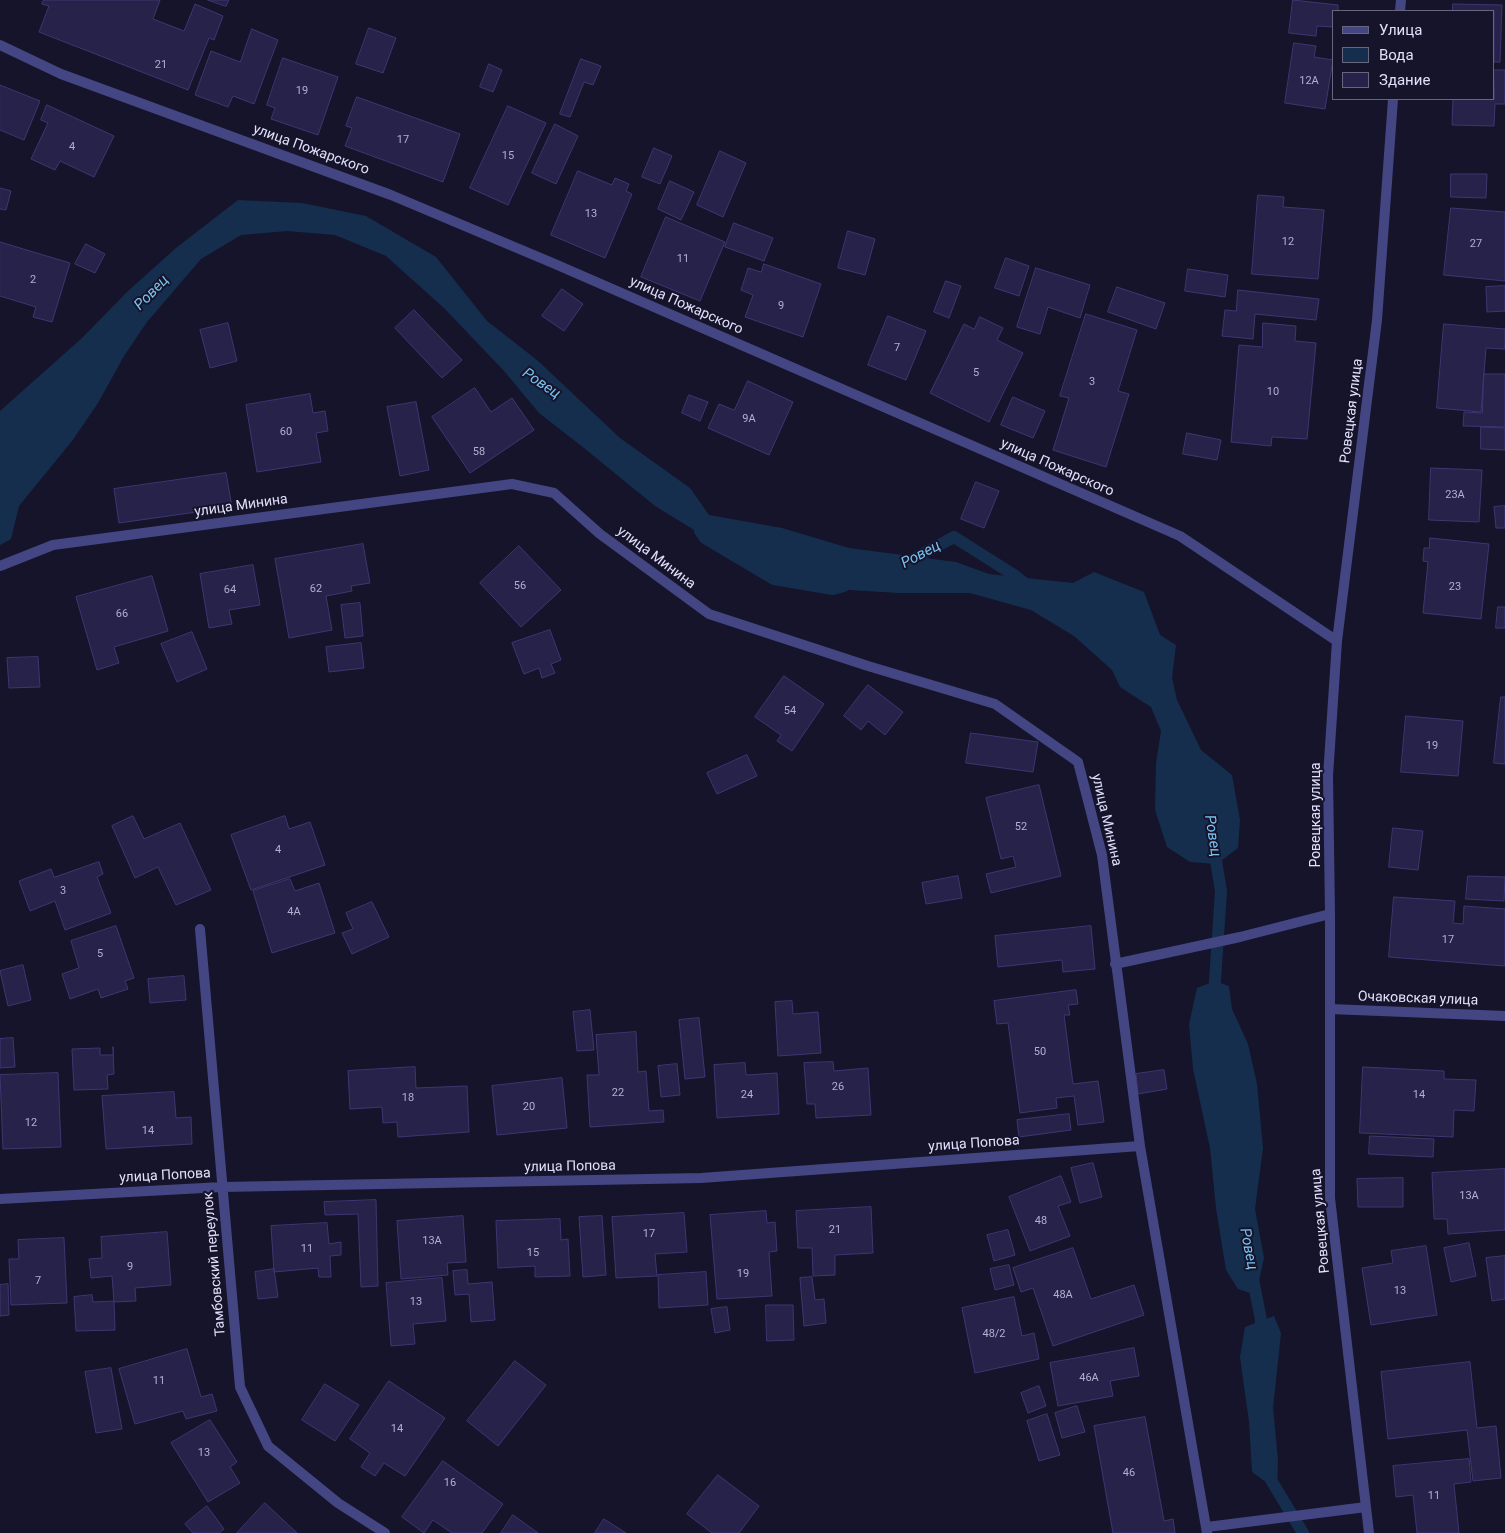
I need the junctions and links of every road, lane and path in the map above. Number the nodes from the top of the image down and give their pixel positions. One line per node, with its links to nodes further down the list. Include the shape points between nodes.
1 (0, 45): 4 (street, улица Пожарского, via 61,74 400,198 1180,536)
2 (1393, 100): 4 (street, Ровецкая улица, via 1377,320)
3 (0, 566): 7 (street, улица Минина, via 53,545 512,484 554,493 600,534 709,614 995,704 1078,762 1102,855)
4 (1337, 641): 5 (street, Ровецкая улица, via 1328,776)
5 (1330, 914): 7 (street); 8 (street, Ровецкая улица)
6 (200, 929): 11 (street, Тамбовский переулок)
7 (1115, 964): 10 (street)
8 (1330, 1009): 9 (street, Очаковская улица); 13 (street, Ровецкая улица, via 1330,1198)
9 (1505, 1016)
10 (1140, 1146): 11 (street, улица Попова, via 701,1178); 14 (street)
11 (222, 1187): 12 (street, улица Попова); 15 (street, Тамбовский переулок, via 240,1387 268,1446 338,1503)
12 (0, 1199)
13 (1366, 1507): 14 (street); 16 (street, Ровецкая улица)
14 (1207, 1530)
15 (385, 1533)
16 (1369, 1533)

